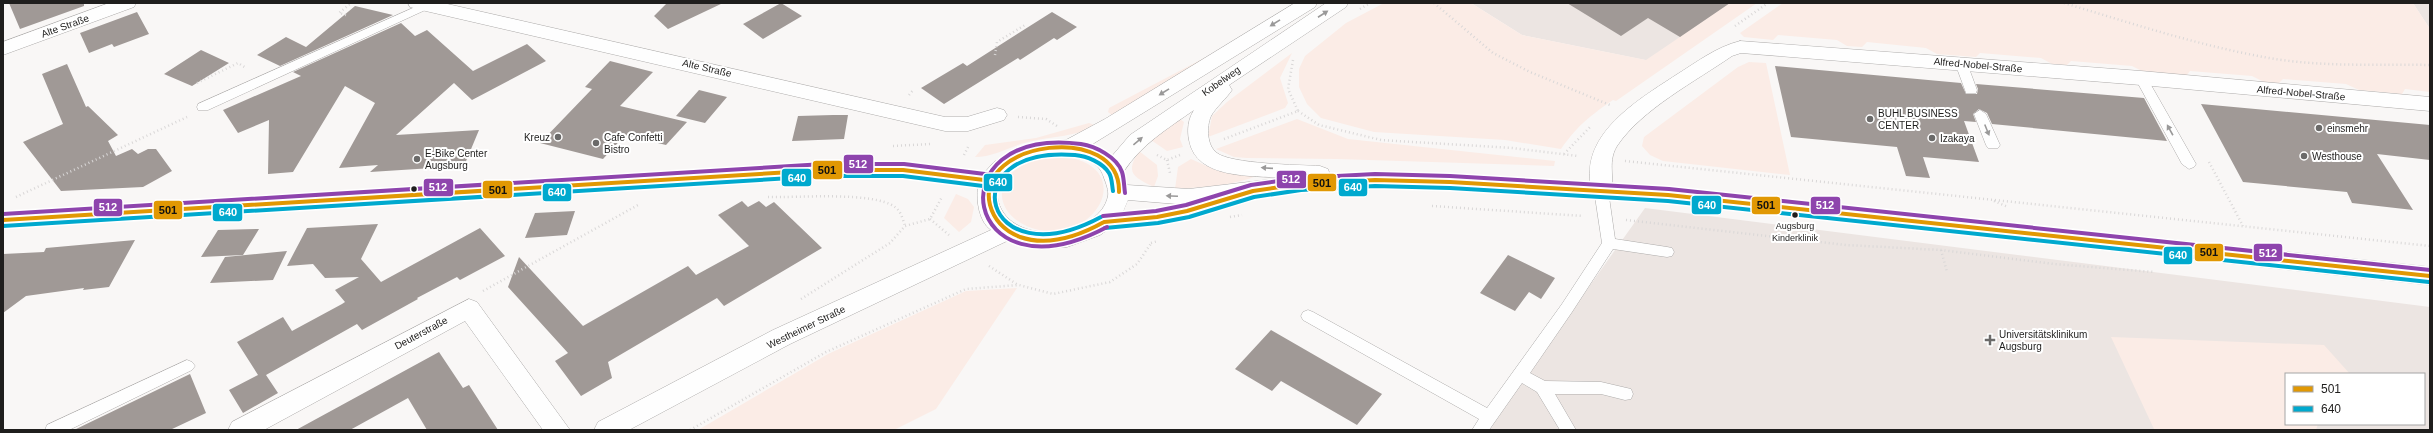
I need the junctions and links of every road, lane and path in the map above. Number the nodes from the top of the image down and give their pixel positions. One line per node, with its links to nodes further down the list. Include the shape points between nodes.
1 (128, 3): 12 (street, Alte Straße)
2 (351, 3): 10 (path, via 339,13)
3 (1308, 3): 28 (street, Kobelweg, one-way to 28, via 1112,124)
4 (1339, 3): 17 (street, Kobelweg, one-way to 4)
5 (1370, 3): 9 (path)
6 (1434, 3): 23 (path, via 1493,53 1607,104)
7 (2064, 3): 16 (path, via 2184,39 2276,59 2348,64)
8 (423, 4): 21 (lane); 25 (street, Alte Straße, via 945,124 968,124)
9 (1357, 11)
10 (346, 15)
11 (1025, 25): 13 (path, via 997,42)
12 (3, 49)
13 (995, 55)
14 (1293, 59): 22 (path, via 1288,88)
15 (1961, 63): 18 (street, Alfred-Nobel-Straße); 19 (lane); 23 (street, Alfred-Nobel-Straße, via 1740,47 1725,52)
16 (2430, 65)
17 (1240, 68): 29 (street, via 1201,115 1198,132); 33 (street, Kobelweg, one-way to 17, via 1137,140)
18 (2141, 78): 20 (street, Alfred-Nobel-Straße); 32 (lane, one-way to 18)
19 (1971, 90)
20 (2430, 104)
21 (203, 107): 40 (path, via 200,111 19,194)
22 (1298, 111): 29 (path); 30 (path, via 1319,125 1380,140 1512,148)
23 (1637, 112): 30 (street, Alfred-Nobel-Straße, via 1609,138)
24 (1980, 114): 27 (lane, one-way to 27)
25 (997, 115): 26 (path, via 1046,119)
26 (1058, 126)
27 (1993, 145)
28 (1070, 147): 33 (street, via 1090,152); 35 (street, via 1044,148 1029,152 1002,167)
29 (1201, 149): 31 (path); 34 (street, one-way to 29, via 1231,166 1210,159)
30 (1600, 158): 36 (street, Alfred-Nobel-Straße); 52 (path)
31 (1166, 160)
32 (2189, 164)
33 (1113, 170): 38 (street, via 1118,179)
34 (1375, 180): 36 (street); 37 (street, via 1300,184)
35 (992, 181): 47 (street, via 903,170 824,170); 49 (street, via 987,201 990,212 997,223)
36 (1601, 190): 45 (lane); 58 (street, via 1668,194)
37 (1253, 191): 38 (street, one-way to 38, via 1189,197); 48 (street, via 1172,214)
38 (1119, 192): 48 (street, via 1118,202)
39 (858, 198): 46 (path, via 884,201 896,208 902,215 904,226)
40 (14, 200)
41 (644, 201): 60 (path, via 482,292)
42 (1426, 205): 45 (path)
43 (1249, 213): 44 (path)
44 (1228, 218)
45 (1607, 218): 51 (lane); 53 (path, via 1670,223 1846,245)
46 (930, 219)
47 (3, 220)
48 (1104, 222): 49 (street, via 1088,232 1055,241 1022,238)
49 (1008, 231): 55 (street, Westheimer Straße)
50 (1165, 238): 59 (path, via 1151,243 1137,264 1110,282 1053,294)
51 (1609, 242): 54 (lane, via 1641,246 1648,250); 63 (lane)
52 (2430, 246)
53 (1941, 250): 56 (path); 57 (path, via 2054,264)
54 (1671, 251)
55 (969, 252): 59 (path); 70 (street, Westheimer Straße, via 780,339)
56 (1947, 272)
57 (2156, 272)
58 (2430, 276)
59 (1019, 285): 71 (path, via 966,288 826,352)
60 (469, 308): 67 (street, Deuterstraße); 69 (street)
61 (1308, 316): 66 (lane)
62 (187, 366): 68 (lane)
63 (1520, 375): 64 (lane); 66 (lane)
64 (1543, 387): 65 (lane, via 1601,388); 73 (lane)
65 (1624, 394)
66 (1489, 417): 72 (lane)
67 (251, 428)
68 (53, 430)
69 (557, 430)
70 (607, 430)
71 (690, 430)
72 (1480, 430)
73 (1568, 430)

